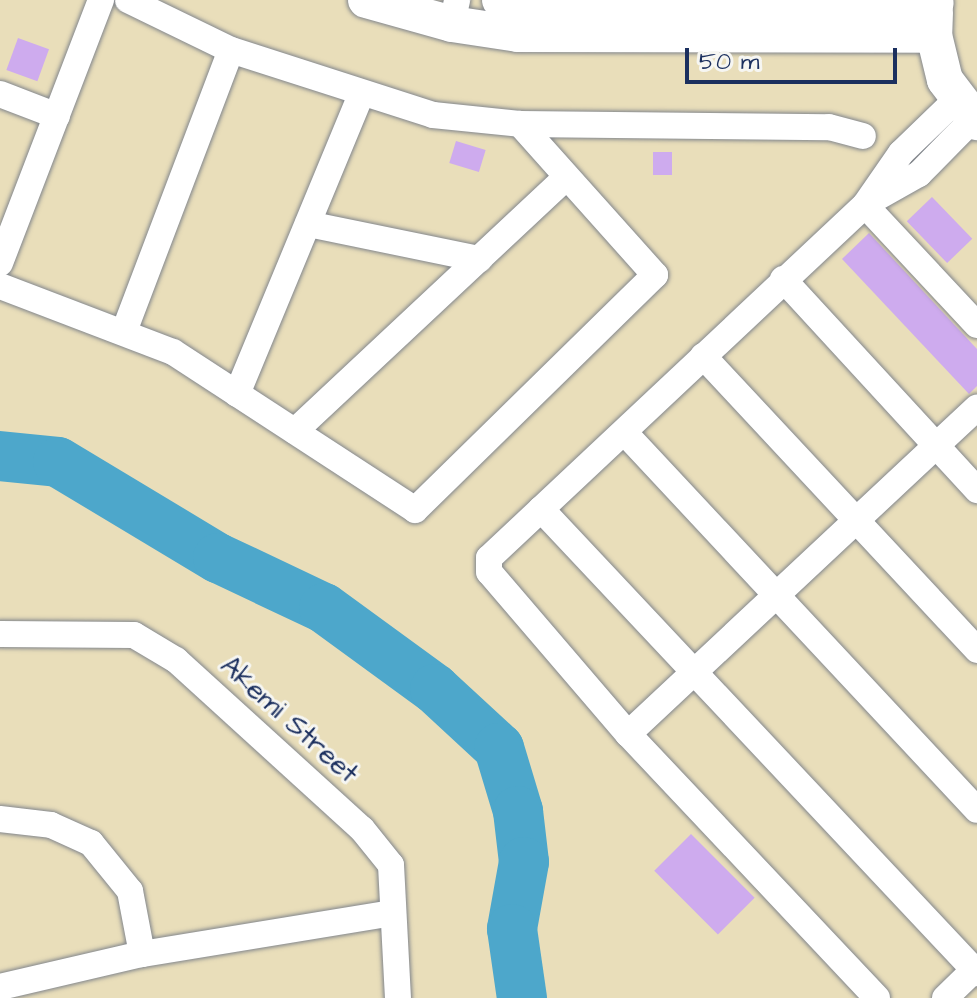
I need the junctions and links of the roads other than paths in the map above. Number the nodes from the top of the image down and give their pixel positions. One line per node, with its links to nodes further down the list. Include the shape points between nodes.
1 (101, 0): 11 (street)
2 (128, 0): 7 (street)
3 (366, 0): 5 (street)
4 (500, 0): 6 (street, via 603,8)
5 (438, 10): 6 (street, via 589,38)
6 (936, 13): 10 (street, via 937,58)
7 (231, 50): 9 (street); 22 (street)
8 (0, 94): 11 (street)
9 (361, 95): 12 (street, via 433,115); 16 (street)
10 (969, 113): 15 (street, via 901,153)
11 (57, 116): 17 (street)
12 (520, 124): 13 (street, via 829,127); 14 (street)
13 (863, 136)
14 (565, 178): 18 (street); 26 (street, via 655,275 415,510)
15 (865, 205): 19 (street); 21 (street)
16 (308, 224): 18 (street); 24 (street)
17 (1, 253)
18 (479, 259): 26 (street)
19 (783, 279): 23 (street); 28 (street)
20 (0, 286): 22 (street)
21 (977, 325)
22 (125, 329): 24 (street, via 173,352)
23 (703, 356): 27 (street); 31 (street)
24 (237, 394): 26 (street)
25 (977, 407): 28 (street)
26 (295, 431)
27 (624, 432): 30 (street); 32 (street)
28 (936, 446): 29 (street); 31 (street)
29 (977, 490)
30 (541, 509): 35 (street); 36 (street, via 489,558 489,572)
31 (856, 521): 32 (street); 34 (street)
32 (776, 595): 35 (street); 37 (street)
33 (0, 634): 39 (street, Akemi Street, via 134,635 176,660 362,829 391,865)
34 (977, 650)
35 (695, 672): 36 (street); 41 (street)
36 (628, 734): 44 (street)
37 (977, 810)
38 (0, 819): 40 (street, via 51,825 91,843 130,891)
39 (393, 913): 40 (street); 43 (street, Akemi Street)
40 (142, 954): 42 (street)
41 (976, 970): 45 (street)
42 (0, 987)
43 (398, 998)
44 (877, 998)
45 (945, 998)

